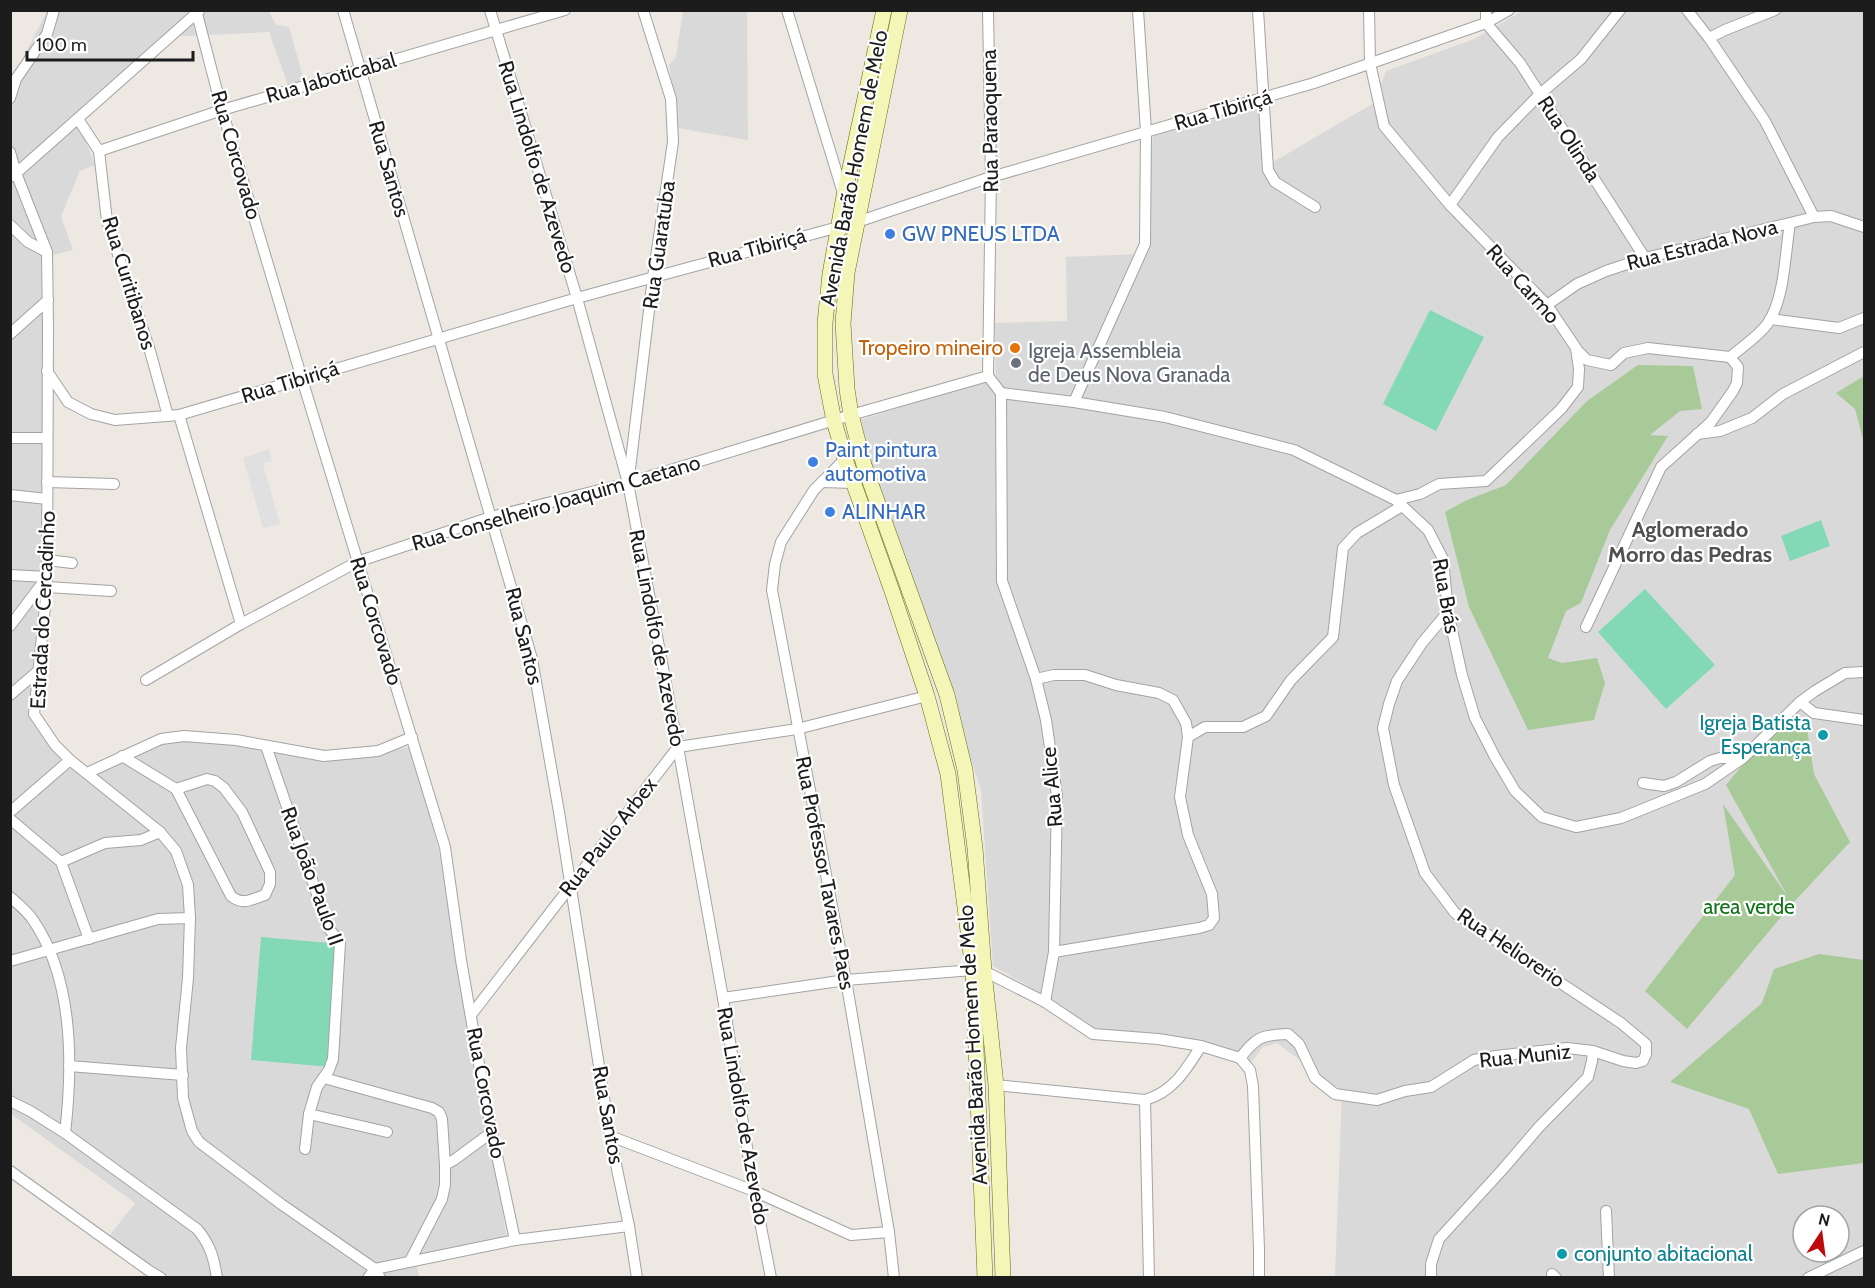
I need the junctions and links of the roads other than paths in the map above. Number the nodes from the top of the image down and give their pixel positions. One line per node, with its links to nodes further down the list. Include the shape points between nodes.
1 (54, 10): 25 (street, via 47,34 16,79)
2 (343, 10): 23 (street, Rua Santos)
3 (490, 10): 20 (street, Rua Lindolfo de Azevedo)
4 (565, 10): 20 (street, Rua Jaboticabal)
5 (643, 10): 45 (street, Rua Guaratuba, via 672,110 673,142)
6 (787, 10): 34 (street)
7 (884, 10): 34 (main road, Avenida Barão Homem de Melo)
8 (900, 10): 38 (main road, Avenida Barão Homem de Melo)
9 (988, 10): 33 (street, Rua Paraoquena)
10 (1138, 10): 29 (street)
11 (1258, 10): 26 (street)
12 (1369, 10): 22 (street, Rua Carmo)
13 (1486, 10): 19 (street)
14 (1509, 10): 19 (street, Rua Tibiriçá)
15 (1620, 10): 24 (street, via 1581,59)
16 (1687, 10): 21 (street)
17 (1775, 10): 21 (street)
18 (197, 12): 27 (street, Rua Corcovado); 28 (street)
19 (1486, 23): 22 (street, Rua Tibiriçá); 24 (street, Rua Olinda)
20 (496, 30): 23 (street, Rua Jaboticabal); 46 (street, Rua Lindolfo de Azevedo)
21 (1708, 38): 37 (street, via 1765,121)
22 (1370, 63): 26 (street, Rua Tibiriçá); 35 (street, Rua Carmo, via 1384,126)
23 (361, 70): 27 (street, Rua Jaboticabal); 52 (street, Rua Santos)
24 (1540, 94): 35 (street, via 1498,137); 44 (street, Rua Olinda)
25 (10, 98)
26 (1262, 99): 29 (street, Rua Tibiriçá); 36 (street, via 1268,170 1275,182)
27 (222, 110): 30 (street, Rua Jaboticabal); 58 (street, Rua Corcovado)
28 (78, 119): 30 (street, Rua Curitibanos); 32 (street)
29 (1146, 131): 33 (street, Rua Tibiriçá); 60 (street, via 1145,244)
30 (99, 151): 62 (street, Rua Curitibanos, via 107,221)
31 (10, 152): 32 (street, Estrada do Cercadinho)
32 (13, 176): 43 (street, Estrada do Cercadinho)
33 (991, 177): 38 (street, Rua Tibiriçá); 57 (street, Rua Paraoquena)
34 (844, 196): 41 (main road, Avenida Barão Homem de Melo)
35 (1450, 205): 48 (street, Rua Carmo)
36 (1315, 207)
37 (1814, 217): 39 (street, Rua Estrada Nova); 42 (street, Rua Estrada Nova, via 1831,216)
38 (857, 222): 41 (street, Rua Tibiriçá); 61 (main road, Avenida Barão Homem de Melo, via 843,323)
39 (1790, 223): 44 (street, Rua Estrada Nova); 50 (street, via 1781,284)
40 (10, 225): 43 (street, via 28,243)
41 (838, 226): 45 (street, Rua Tibiriçá); 63 (main road, Avenida Barão Homem de Melo, via 825,323 825,374)
42 (1864, 228)
43 (47, 252): 47 (street, Estrada do Cercadinho)
44 (1645, 258): 48 (street, Rua Estrada Nova, via 1577,284)
45 (653, 277): 46 (street, Rua Tibiriçá); 70 (street, Rua Guaratuba)
46 (577, 298): 52 (street, Rua Tibiriçá); 70 (street, Rua Lindolfo de Azevedo)
47 (48, 300): 51 (street); 56 (street, Estrada do Cercadinho)
48 (1547, 305): 53 (street, Rua Carmo)
49 (1864, 318): 50 (street, via 1839,328)
50 (1770, 319): 55 (street)
51 (10, 334)
52 (438, 338): 58 (street, Rua Tibiriçá); 76 (street, Rua Santos)
53 (1576, 348): 55 (street, via 1587,360 1611,365 1624,353 1648,348); 75 (street, Rua Carmo, via 1578,387 1486,481 1439,484)
54 (1864, 352): 64 (street, via 1783,394 1752,418 1720,431)
55 (1730, 357): 64 (street, via 1738,367 1737,383 1711,422)
56 (47, 371): 62 (street, Rua Tibiriçá, via 68,402 91,414 115,420); 66 (street, Estrada do Cercadinho)
57 (988, 376): 59 (street); 61 (street, Rua Conselheiro Joaquim Caetano)
58 (302, 379): 62 (street, Rua Tibiriçá); 79 (street, Rua Corcovado)
59 (1001, 393): 60 (street, Rua Brás); 89 (street, Rua Alice, via 1002,581)
60 (1074, 402): 75 (street, Rua Brás, via 1165,417 1294,450)
61 (851, 415): 63 (street, Rua Conselheiro Joaquim Caetano); 117 (main road, Avenida Barão Homem de Melo, via 864,465 947,695 965,770 975,848)
62 (174, 416): 84 (street, Rua Curitibanos)
63 (834, 421): 67 (main road, Avenida Barão Homem de Melo); 70 (street, Rua Conselheiro Joaquim Caetano)
64 (1697, 434): 86 (street, via 1661,467)
65 (10, 438): 66 (street)
66 (47, 438): 68 (street, Estrada do Cercadinho)
67 (845, 459): 69 (street, Rua Professor Tavares Paes); 71 (main road, Avenida Barão Homem de Melo)
68 (47, 482): 72 (street); 74 (street, Estrada do Cercadinho)
69 (822, 482): 71 (street); 95 (street, Rua Professor Tavares Paes, via 781,542 772,590)
70 (628, 483): 76 (street, Rua Conselheiro Joaquim Caetano); 99 (street, Rua Lindolfo de Azevedo)
71 (853, 483): 92 (main road, Avenida Barão Homem de Melo)
72 (114, 484)
73 (10, 495): 74 (street)
74 (47, 499): 77 (street, Estrada do Cercadinho)
75 (1399, 503): 83 (street, Rua Brás, via 1428,530 1443,559); 97 (street, Rua Carmo, via 1342,548 1332,637 1291,680 1266,716 1243,727 1205,727)
76 (491, 516): 79 (street, Rua Conselheiro Joaquim Caetano); 110 (street, Rua Santos, via 532,659)
77 (47, 560): 78 (street); 81 (street, Estrada do Cercadinho)
78 (72, 562)
79 (357, 562): 84 (street, Rua Conselheiro Joaquim Caetano); 96 (street, Rua Corcovado)
80 (10, 575): 81 (street)
81 (47, 582): 82 (street); 85 (street); 87 (street, Estrada do Cercadinho)
82 (111, 591)
83 (1448, 612): 101 (street, Rua Brás, via 1475,718 1515,791 1542,817 1576,826 1621,818 1704,784); 125 (street, Rua Heliorerio, via 1397,681 1383,728 1394,785 1425,873 1455,913 1647,1044)
84 (242, 624): 90 (street, Rua Conselheiro Joaquim Caetano)
85 (10, 626)
86 (1586, 627)
87 (38, 671): 91 (street); 102 (street, Estrada do Cercadinho, via 34,714)
88 (1864, 672): 93 (street, Rua Brás, via 1845,674)
89 (1036, 679): 97 (street, via 1084,675 1159,693 1173,700 1186,723); 115 (street, Rua Alice, via 1057,796)
90 (146, 680)
91 (10, 696)
92 (927, 696): 95 (street); 117 (main road, Avenida Barão Homem de Melo, via 948,774)
93 (1800, 702): 94 (street, via 1814,713); 101 (street, Rua Brás)
94 (1864, 720)
95 (797, 729): 99 (street); 118 (street, Rua Professor Tavares Paes)
96 (412, 737): 98 (street, via 378,751 324,756); 121 (street, Rua Corcovado, via 446,847)
97 (1188, 737): 115 (street, via 1180,797 1188,835 1212,894 1214,918 1209,925 1199,928)
98 (266, 746): 100 (street, via 184,736 161,739); 128 (street, Rua João Paulo II, via 327,926 340,943 333,1059)
99 (678, 747): 110 (street, Rua Paulo Arbex); 119 (street, Rua Lindolfo de Azevedo)
100 (122, 756): 103 (street); 105 (street)
101 (1743, 758): 104 (street, via 1710,761 1664,786)
102 (70, 760): 103 (street, Estrada do Cercadinho); 106 (street)
103 (87, 773): 108 (street, Estrada do Cercadinho)
104 (1643, 783)
105 (176, 789): 105 (street, via 231,896 245,902 265,895 270,872 242,812 225,788 207,779)
106 (10, 812)
107 (13, 825): 109 (street)
108 (160, 832): 109 (street, via 141,840 105,843); 112 (street, Estrada do Cercadinho, via 176,851 188,885)
109 (61, 862): 113 (street)
110 (571, 885): 121 (street, Rua Paulo Arbex); 136 (street, Rua Santos)
111 (10, 897): 114 (street, via 32,919)
112 (190, 918): 113 (street, via 158,919); 127 (street, Estrada do Cercadinho, via 181,1048)
113 (89, 939): 114 (street)
114 (50, 951): 116 (street); 126 (street, via 64,997)
115 (1054, 952): 120 (street, Rua Alice)
116 (10, 961)
117 (978, 970): 118 (street); 120 (street); 129 (main road, Avenida Barão Homem de Melo); 153 (main road, Avenida Barão Homem de Melo)
118 (846, 980): 119 (street); 143 (street, Rua Professor Tavares Paes)
119 (723, 998): 140 (street, Rua Lindolfo de Azevedo)
120 (1046, 1002): 122 (street, via 1093,1034)
121 (471, 1015): 134 (street, Rua Corcovado)
122 (1201, 1046): 124 (street); 130 (street, via 1172,1086)
123 (1593, 1051): 124 (street, Rua Muniz, via 1568,1048 1474,1060 1431,1087 1377,1100 1335,1094 1315,1078 1299,1044 1288,1034 1268,1035 1254,1041); 125 (street, Rua Muniz, via 1636,1064); 157 (street, via 1587,1077 1439,1239)
124 (1240, 1058): 156 (street, via 1250,1070 1253,1086)
125 (1642, 1061)
126 (69, 1066): 127 (street); 135 (street)
127 (183, 1075): 147 (street, Estrada do Cercadinho, via 183,1098 199,1142)
128 (324, 1078): 132 (street, Rua João Paulo II); 138 (street, via 439,1112)
129 (996, 1085): 130 (street); 154 (main road, Avenida Barão Homem de Melo)
130 (1145, 1100): 155 (street)
131 (10, 1101): 135 (street)
132 (309, 1114): 133 (street); 137 (street, Rua João Paulo II)
133 (387, 1132)
134 (492, 1132): 138 (street); 144 (street, Rua Corcovado)
135 (64, 1133): 149 (street, via 197,1229 213,1255)
136 (610, 1136): 140 (street); 142 (street, Rua Santos)
137 (305, 1149)
138 (445, 1165): 146 (street, via 442,1199)
139 (10, 1171): 148 (street)
140 (753, 1191): 143 (street, via 851,1236); 151 (street, Rua Lindolfo de Azevedo)
141 (1606, 1211): 158 (street)
142 (629, 1226): 144 (street); 150 (street, Rua Santos)
143 (889, 1232): 152 (street, Rua Professor Tavares Paes)
144 (515, 1240): 146 (street)
145 (1864, 1251): 159 (street)
146 (410, 1261): 147 (street)
147 (375, 1275)
148 (162, 1278)
149 (217, 1278)
150 (638, 1278)
151 (771, 1278)
152 (894, 1278)
153 (985, 1278)
154 (1003, 1278)
155 (1149, 1278)
156 (1259, 1278)
157 (1431, 1278)
158 (1609, 1278)
159 (1808, 1278)

